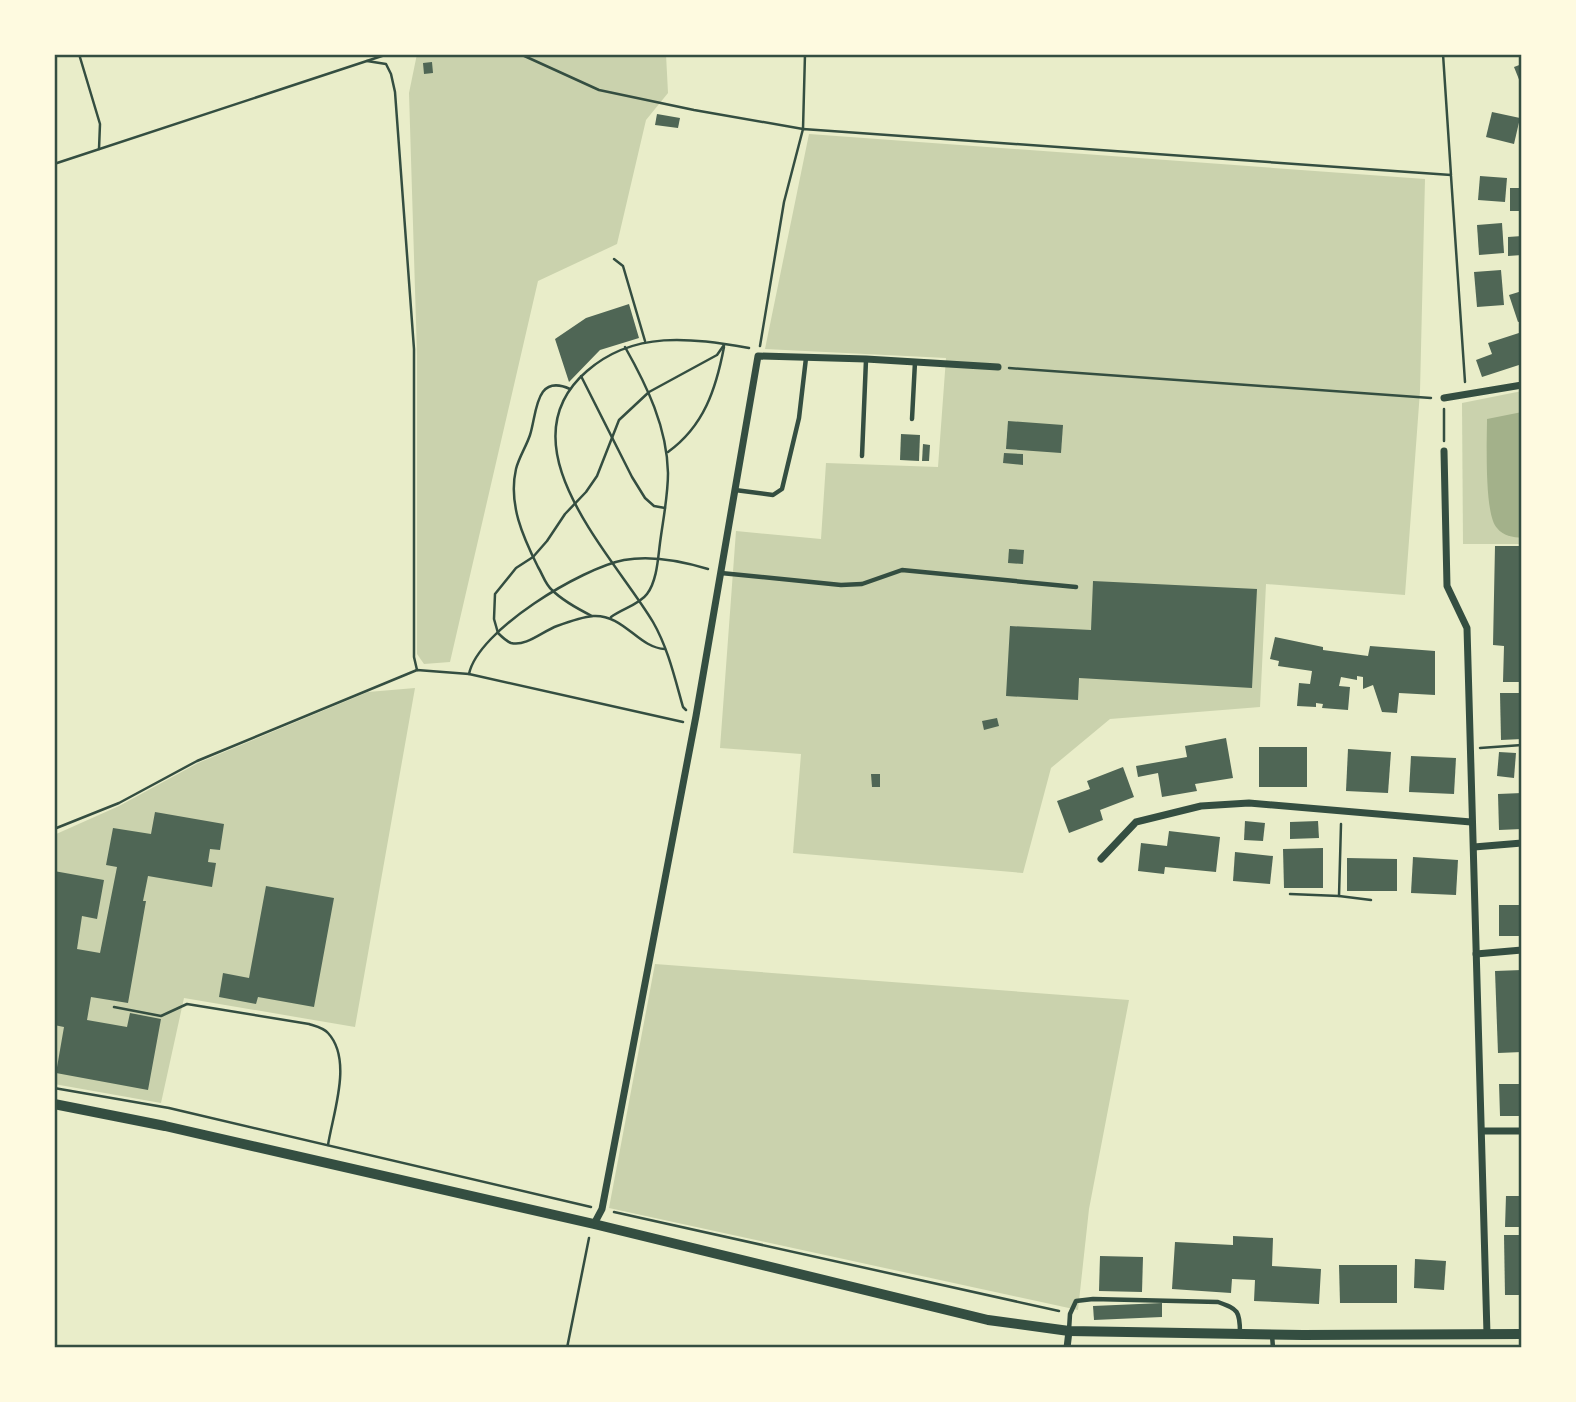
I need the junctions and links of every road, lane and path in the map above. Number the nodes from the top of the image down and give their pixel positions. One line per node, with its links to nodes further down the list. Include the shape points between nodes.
1 (79, 54): 8 (path, via 100,124)
2 (387, 54): 6 (path)
3 (520, 54): 7 (path, via 600,90)
4 (804, 54): 7 (path)
5 (1443, 54): 10 (path)
6 (367, 61): 8 (path); 45 (path, via 386,64 397,106 414,349)
7 (803, 129): 10 (path); 15 (path, via 784,202)
8 (99, 150): 9 (path)
9 (54, 164)
10 (1451, 175): 24 (path)
11 (614, 259): 12 (path, via 623,265)
12 (645, 341): 13 (path, via 699,339); 14 (path)
13 (725, 344): 15 (path, via 754,349); 23 (path, via 717,355); 29 (path, via 704,414 690,434)
14 (625, 347): 20 (path, via 601,358); 23 (path)
15 (758, 356): 16 (street); 31 (street)
16 (806, 357): 17 (street); 31 (lane, via 799,418 782,489 773,495)
17 (866, 359): 18 (street); 30 (lane)
18 (915, 361): 19 (street); 26 (lane)
19 (998, 367): 25 (path)
20 (581, 376): 22 (path); 27 (path)
21 (1522, 385): 24 (street)
22 (570, 388): 32 (path, via 557,419 555,443); 34 (path, via 560,384 542,393 516,469 515,503)
23 (649, 392): 27 (path, via 619,420); 29 (path)
24 (1466, 396): 25 (street)
25 (1444, 398): 28 (path)
26 (912, 419)
27 (612, 437): 32 (path, via 597,476); 33 (path, via 645,498)
28 (1444, 451): 50 (street, via 1447,586 1467,628)
29 (667, 453): 33 (path)
30 (862, 456)
31 (734, 490): 37 (street)
32 (576, 504): 34 (path); 36 (path)
33 (665, 508): 35 (path)
34 (533, 557): 39 (path); 43 (path, via 516,568 495,594)
35 (658, 559): 36 (path); 37 (path); 40 (path, via 652,586)
36 (614, 563): 39 (path); 40 (path)
37 (720, 573): 38 (lane, via 841,585 862,584 902,570); 47 (street)
38 (1076, 587)
39 (553, 591): 41 (path); 43 (path)
40 (639, 600): 42 (path); 44 (path)
41 (593, 616): 42 (path); 43 (path, via 526,642 512,643)
42 (610, 618): 44 (path, via 653,648)
43 (498, 633): 46 (path, via 484,645)
44 (665, 649): 47 (path, via 682,707)
45 (417, 670): 46 (path); 53 (path, via 197,761 119,803)
46 (469, 674): 48 (path)
47 (696, 716): 48 (street)
48 (694, 725): 68 (street)
49 (1522, 745): 50 (path)
50 (1470, 749): 52 (street)
51 (1342, 810): 52 (street); 56 (street, via 1249,803 1201,807 1136,822); 58 (path)
52 (1471, 822): 55 (street)
53 (54, 829)
54 (1522, 843): 55 (street)
55 (1474, 847): 61 (street)
56 (1101, 859)
57 (1290, 894): 58 (path)
58 (1339, 896): 59 (path)
59 (1371, 900)
60 (1522, 950): 61 (street)
61 (1476, 954): 65 (street)
62 (114, 1007): 67 (path, via 161,1016 187,1004 327,1031 342,1066)
63 (54, 1088): 67 (path, via 169,1108)
64 (54, 1104): 69 (street)
65 (1482, 1131): 66 (street); 73 (street)
66 (1522, 1131)
67 (328, 1145): 68 (path)
68 (602, 1209): 69 (street); 70 (path, via 1060,1312)
69 (594, 1224): 70 (street, via 916,1304); 75 (path)
70 (1069, 1331): 71 (street); 71 (lane, via 1076,1301 1093,1299 1218,1302 1240,1315); 76 (street)
71 (1240, 1334): 72 (street)
72 (1272, 1334): 73 (street); 77 (lane)
73 (1487, 1334): 74 (street)
74 (1522, 1334)
75 (567, 1348)
76 (1067, 1348)
77 (1273, 1348)

